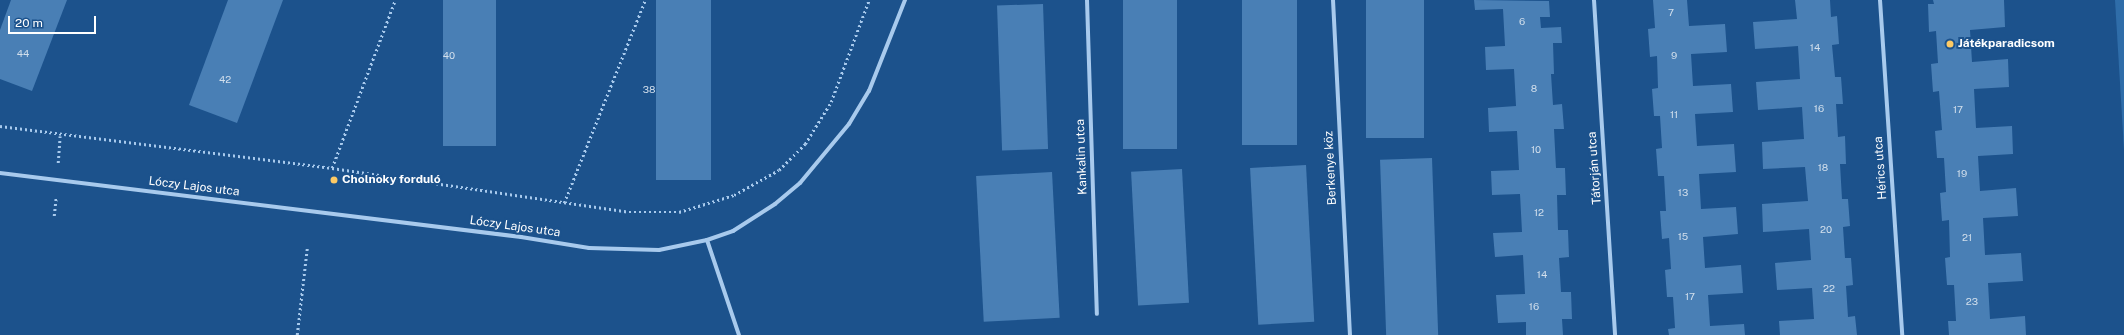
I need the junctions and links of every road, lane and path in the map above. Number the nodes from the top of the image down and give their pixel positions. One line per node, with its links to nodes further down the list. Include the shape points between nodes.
1 (395, 0): 10 (path)
2 (645, 0): 12 (path)
3 (869, 0): 12 (path, via 831,102 805,144 779,170 734,195 679,212 630,212)
4 (905, 0): 13 (street, Lóczy Lajos utca, via 869,91 849,124 825,154 800,183 775,204 733,231)
5 (1087, 0): 15 (street, Kankalin utca)
6 (1332, 0): 18 (street, Berkenye köz)
7 (1594, 0): 19 (street, Tátorján utca)
8 (1880, 0): 20 (street, Hérics utca)
9 (0, 126): 10 (path)
10 (332, 168): 12 (path)
11 (0, 173): 13 (street, Lóczy Lajos utca, via 521,237 589,248 659,250)
12 (564, 203)
13 (707, 240): 17 (street)
14 (307, 249): 16 (path)
15 (1097, 314)
16 (297, 335)
17 (739, 335)
18 (1350, 335)
19 (1615, 335)
20 (1902, 335)

